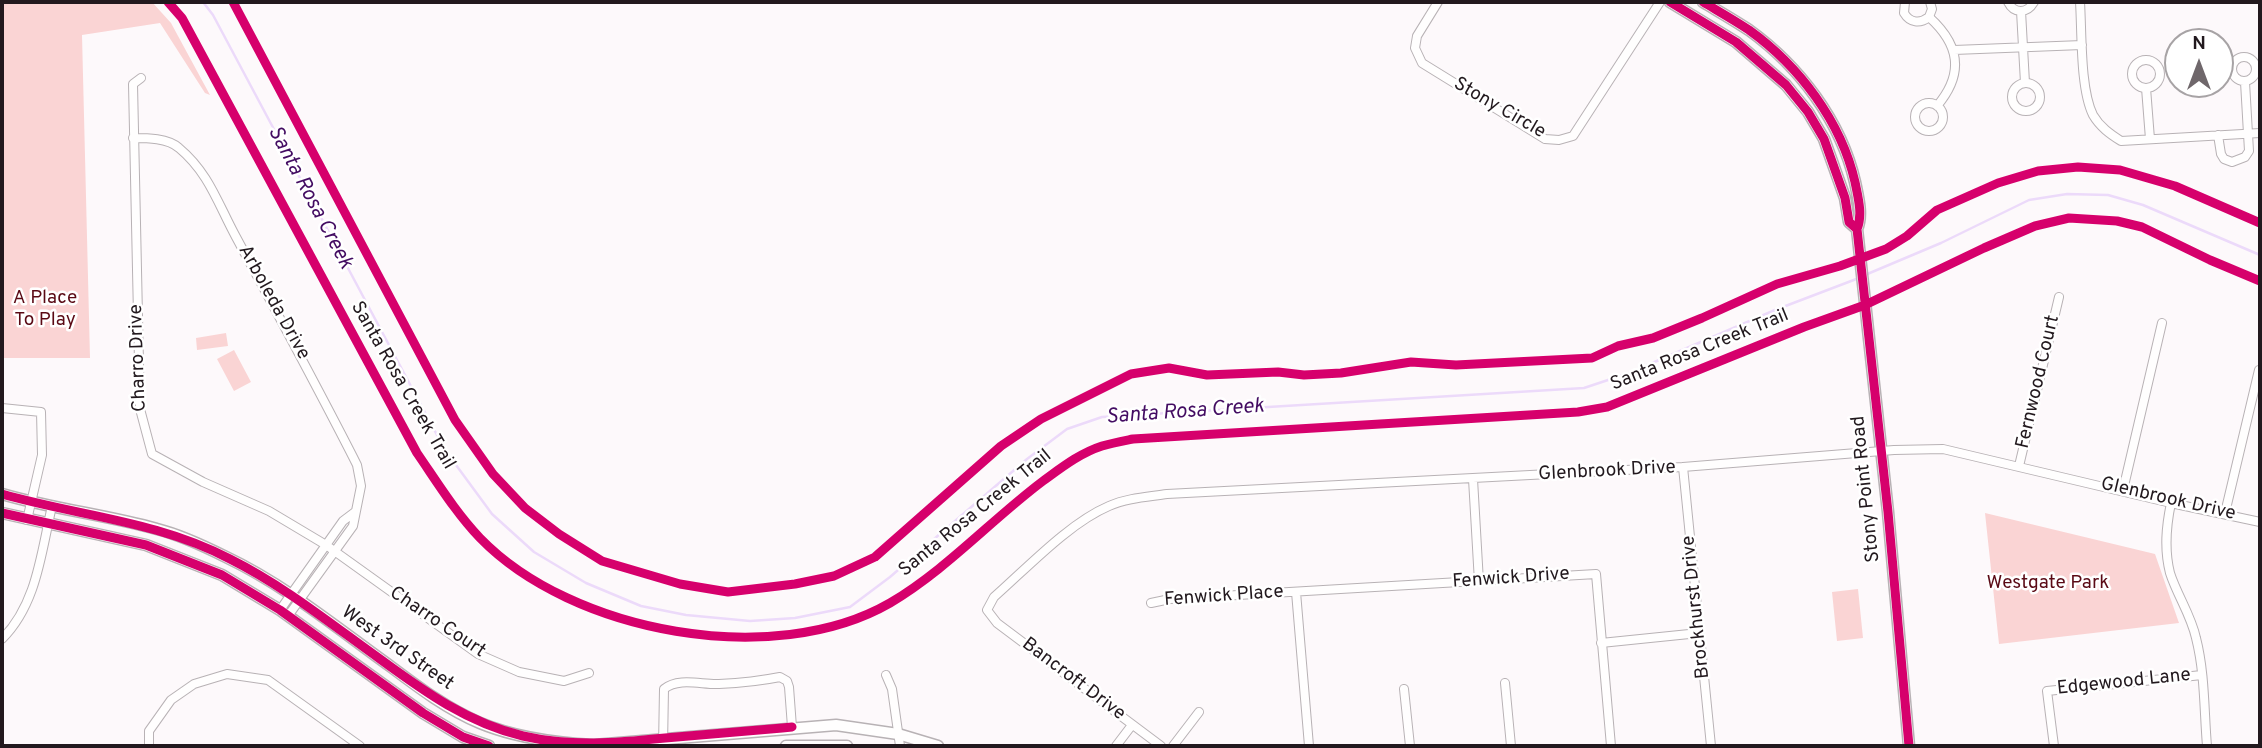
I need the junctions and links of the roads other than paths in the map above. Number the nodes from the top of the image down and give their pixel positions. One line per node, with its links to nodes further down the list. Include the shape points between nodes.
1 (1438, 2): 2 (street, Stony Circle, via 1417,36 1415,48 1422,63 1545,139 1559,140 1573,136)
2 (1660, 2)
3 (1670, 2): 25 (main road, Stony Point Road, via 1736,42 1786,85 1824,139 1849,222)
4 (1703, 2): 25 (main road, Stony Point Road, via 1779,54 1814,94 1850,162 1861,220)
5 (1905, 2): 11 (street, via 1904,13 1911,20 1920,22)
6 (1930, 2): 11 (street)
7 (2008, 2): 10 (street)
8 (2034, 2): 10 (street)
9 (2080, 2): 12 (street)
10 (2021, 11): 13 (street)
11 (1928, 17): 14 (street)
12 (2082, 44): 13 (street); 24 (street, via 2087,97 2094,116 2122,141)
13 (2023, 47): 14 (street); 17 (street)
14 (1954, 50): 19 (street, via 1948,94)
15 (141, 78): 23 (street, Charro Drive, via 133,84)
16 (2245, 82): 20 (street)
17 (2025, 83)
18 (2147, 88): 24 (street)
19 (1937, 106)
20 (2248, 134): 21 (street); 22 (street); 22 (street, via 2249,150 2232,162 2221,154)
21 (2260, 134)
22 (2218, 135): 24 (street)
23 (133, 138): 39 (street, Arboleda Drive, via 178,145 209,180 357,464 361,486); 45 (street, Charro Drive, via 139,409 152,454 270,511)
24 (2150, 139)
25 (1857, 229): 30 (main road, Stony Point Road)
26 (2059, 297): 31 (street, Fernwood Court)
27 (2162, 323): 34 (street)
28 (2259, 370): 41 (street)
29 (2, 408): 36 (street, via 41,412 42,455)
30 (1880, 451): 31 (street, Glenbrook Drive, via 1943,449); 32 (street, Glenbrook Drive); 80 (main road, Stony Point Road)
31 (2019, 466): 34 (street, Glenbrook Drive)
32 (1684, 467): 33 (street, Glenbrook Drive); 53 (street, Brockhurst Drive)
33 (1474, 479): 47 (street); 51 (street, Glenbrook Drive, via 1131,499 1092,514 1072,529 994,597)
34 (2123, 490): 37 (street, Glenbrook Drive)
35 (2, 494): 36 (main road, West 3rd Street)
36 (31, 502): 38 (main road, West 3rd Street); 42 (street)
37 (2171, 503): 41 (street, Glenbrook Drive); 58 (street, via 2166,552 2191,619)
38 (52, 506): 44 (street); 49 (main road, West 3rd Street, via 133,522 194,541)
39 (355, 512): 45 (street, Arboleda Drive); 46 (street, Arboleda Drive, via 353,526)
40 (2, 513): 42 (main road, West 3rd Street)
41 (2225, 513): 43 (street, Glenbrook Drive)
42 (27, 520): 44 (main road, West 3rd Street)
43 (2260, 522)
44 (48, 524): 52 (main road, West 3rd Street, via 181,557 238,584); 54 (street, via 30,599)
45 (326, 545): 46 (street, Charro Drive); 49 (street, Arboleda Drive)
46 (335, 551): 49 (street, Arboleda Drive); 56 (street, Charro Court, via 478,654 519,672 564,681)
47 (1479, 582): 48 (street, Fenwick Drive); 55 (street, Fenwick Drive, via 1595,574)
48 (1296, 592): 50 (street, Fenwick Place); 75 (street)
49 (295, 598): 52 (street, Arboleda Drive); 65 (main road, West 3rd Street, via 424,691 480,723 561,743)
50 (1151, 603)
51 (988, 610): 62 (street, Bancroft Drive, via 997,623)
52 (284, 613): 68 (main road, West 3rd Street, via 423,713 463,737)
53 (1699, 633): 55 (street); 79 (street, Brockhurst Drive)
54 (2, 639)
55 (1601, 643): 78 (street, Fenwick Drive)
56 (589, 673)
57 (886, 675): 64 (street)
58 (2202, 675): 81 (street, Edgewood Lane, via 2047,691); 82 (street)
59 (1505, 683): 77 (street)
60 (1404, 689): 76 (street)
61 (1199, 712): 74 (street)
62 (1132, 724): 72 (street); 73 (street, Bancroft Drive)
63 (792, 727): 64 (main road, West 3rd Street, via 836,725); 65 (main road, West 3rd Street); 65 (street, via 789,687 780,677 677,683 664,689)
64 (899, 740): 71 (main road, West 3rd Street)
65 (664, 742)
66 (149, 746): 67 (street, via 149,731 171,700 194,684 227,674 268,680)
67 (360, 746)
68 (489, 746)
69 (793, 746): 70 (main road)
70 (847, 746)
71 (938, 746)
72 (1116, 746)
73 (1161, 746)
74 (1173, 746)
75 (1309, 746)
76 (1410, 746)
77 (1511, 746)
78 (1611, 746)
79 (1711, 746)
80 (1909, 746)
81 (2054, 746)
82 (2207, 746)

